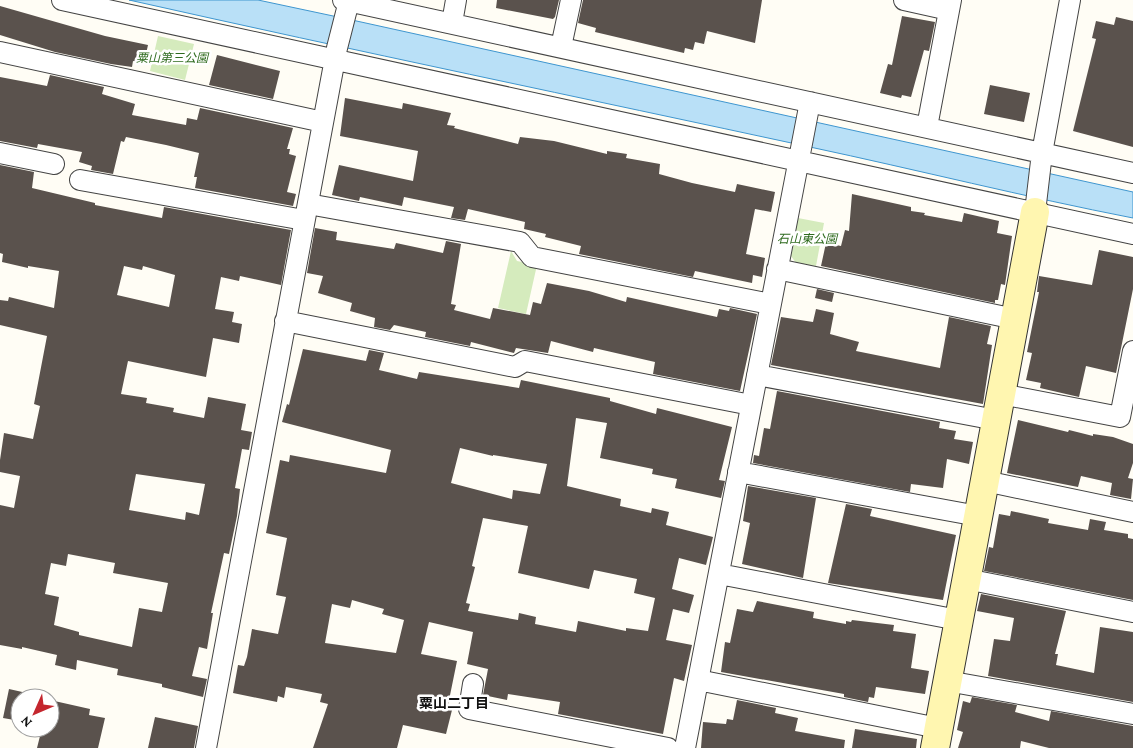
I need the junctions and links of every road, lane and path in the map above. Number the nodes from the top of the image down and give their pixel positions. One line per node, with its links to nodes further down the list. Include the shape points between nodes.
1 (62, 0): 11 (street)
2 (456, 0): 8 (street)
3 (571, 0): 9 (street)
4 (904, 0): 7 (street)
5 (1070, 0): 17 (street)
6 (346, 5): 8 (street); 11 (street)
7 (950, 5): 14 (street)
8 (452, 23): 9 (street)
9 (561, 47): 12 (street)
10 (0, 52): 13 (street)
11 (335, 54): 13 (street); 16 (street)
12 (808, 109): 14 (street); 16 (street)
13 (323, 122): 22 (street)
14 (927, 127): 17 (street)
15 (0, 154): 18 (street)
16 (800, 154): 21 (street); 24 (street)
17 (1041, 160): 19 (street); 21 (street)
18 (54, 164)
19 (1133, 173)
20 (80, 180): 22 (street)
21 (1036, 207): 23 (street); 26 (street)
22 (306, 212): 25 (street, via 520,242 532,257); 27 (street)
23 (1133, 234)
24 (777, 269): 25 (street); 26 (street)
25 (770, 304): 29 (street)
26 (1016, 318): 30 (street)
27 (285, 321): 31 (street, via 515,368 525,361); 46 (street)
28 (1133, 351): 30 (street, via 1120,417)
29 (757, 375): 31 (street); 32 (street)
30 (1001, 394): 32 (street)
31 (751, 405): 33 (street)
32 (996, 420): 34 (street)
33 (738, 472): 36 (street); 37 (street)
34 (985, 481): 35 (street); 36 (street)
35 (1133, 512)
36 (978, 516): 38 (street)
37 (719, 574): 40 (street); 41 (street)
38 (966, 579): 39 (street); 40 (street)
39 (1133, 612)
40 (958, 620): 42 (street)
41 (698, 680): 45 (street); 48 (street)
42 (947, 681): 44 (street); 45 (street)
43 (473, 684): 47 (street, via 469,709)
44 (1133, 714)
45 (936, 738)
46 (206, 748)
47 (668, 748)
48 (686, 748)

